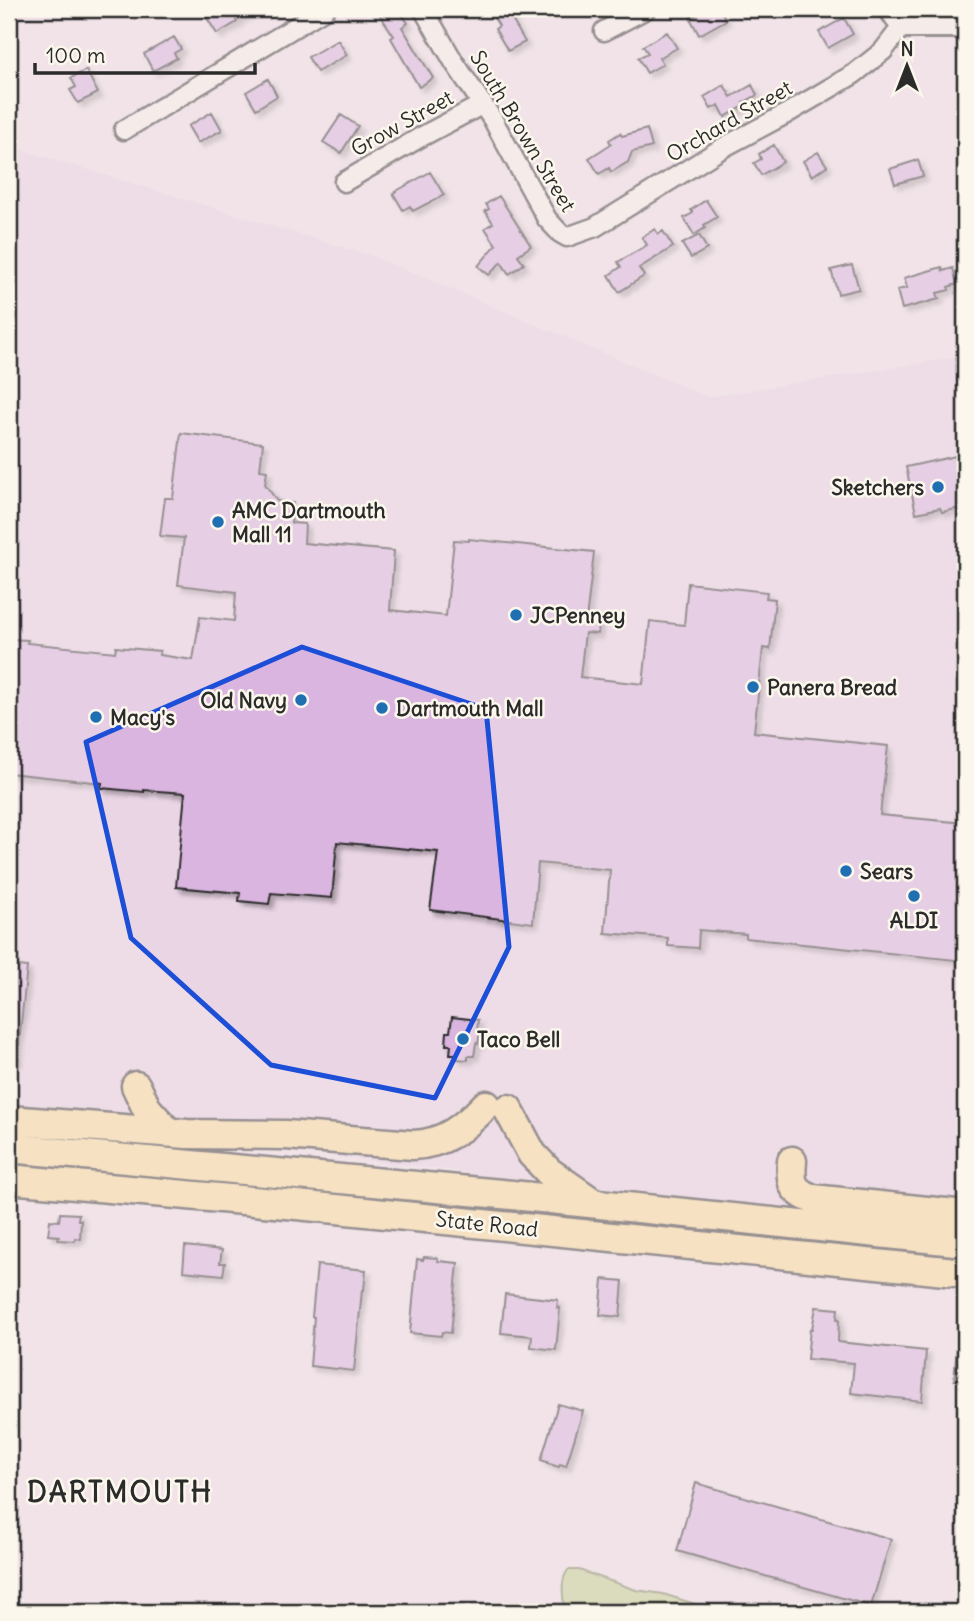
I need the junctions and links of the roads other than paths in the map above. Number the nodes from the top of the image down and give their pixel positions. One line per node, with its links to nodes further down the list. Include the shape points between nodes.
1 (325, 9): 8 (street)
2 (424, 9): 7 (street, South Brown Street)
3 (646, 9): 6 (street)
4 (897, 17): 5 (street); 10 (street, Orchard Street, via 883,51 854,74 595,227)
5 (965, 25)
6 (604, 31)
7 (483, 104): 9 (street, Grow Street); 10 (street, South Brown Street, via 547,219)
8 (124, 130)
9 (344, 182)
10 (565, 237)
11 (9, 1119): 12 (main road)
12 (104, 1127): 13 (main road); 13 (main road, via 136,1086 147,1109)
13 (168, 1132): 14 (main road)
14 (232, 1135): 18 (main road); 19 (main road, via 425,1145 447,1138 497,1107 532,1154)
15 (9, 1148): 18 (main road, State Road)
16 (792, 1161): 20 (main road, via 792,1184 813,1199)
17 (9, 1179): 22 (main road, State Road)
18 (386, 1183): 19 (main road, State Road)
19 (594, 1204): 21 (main road, State Road)
20 (965, 1215)
21 (965, 1242)
22 (965, 1273)

